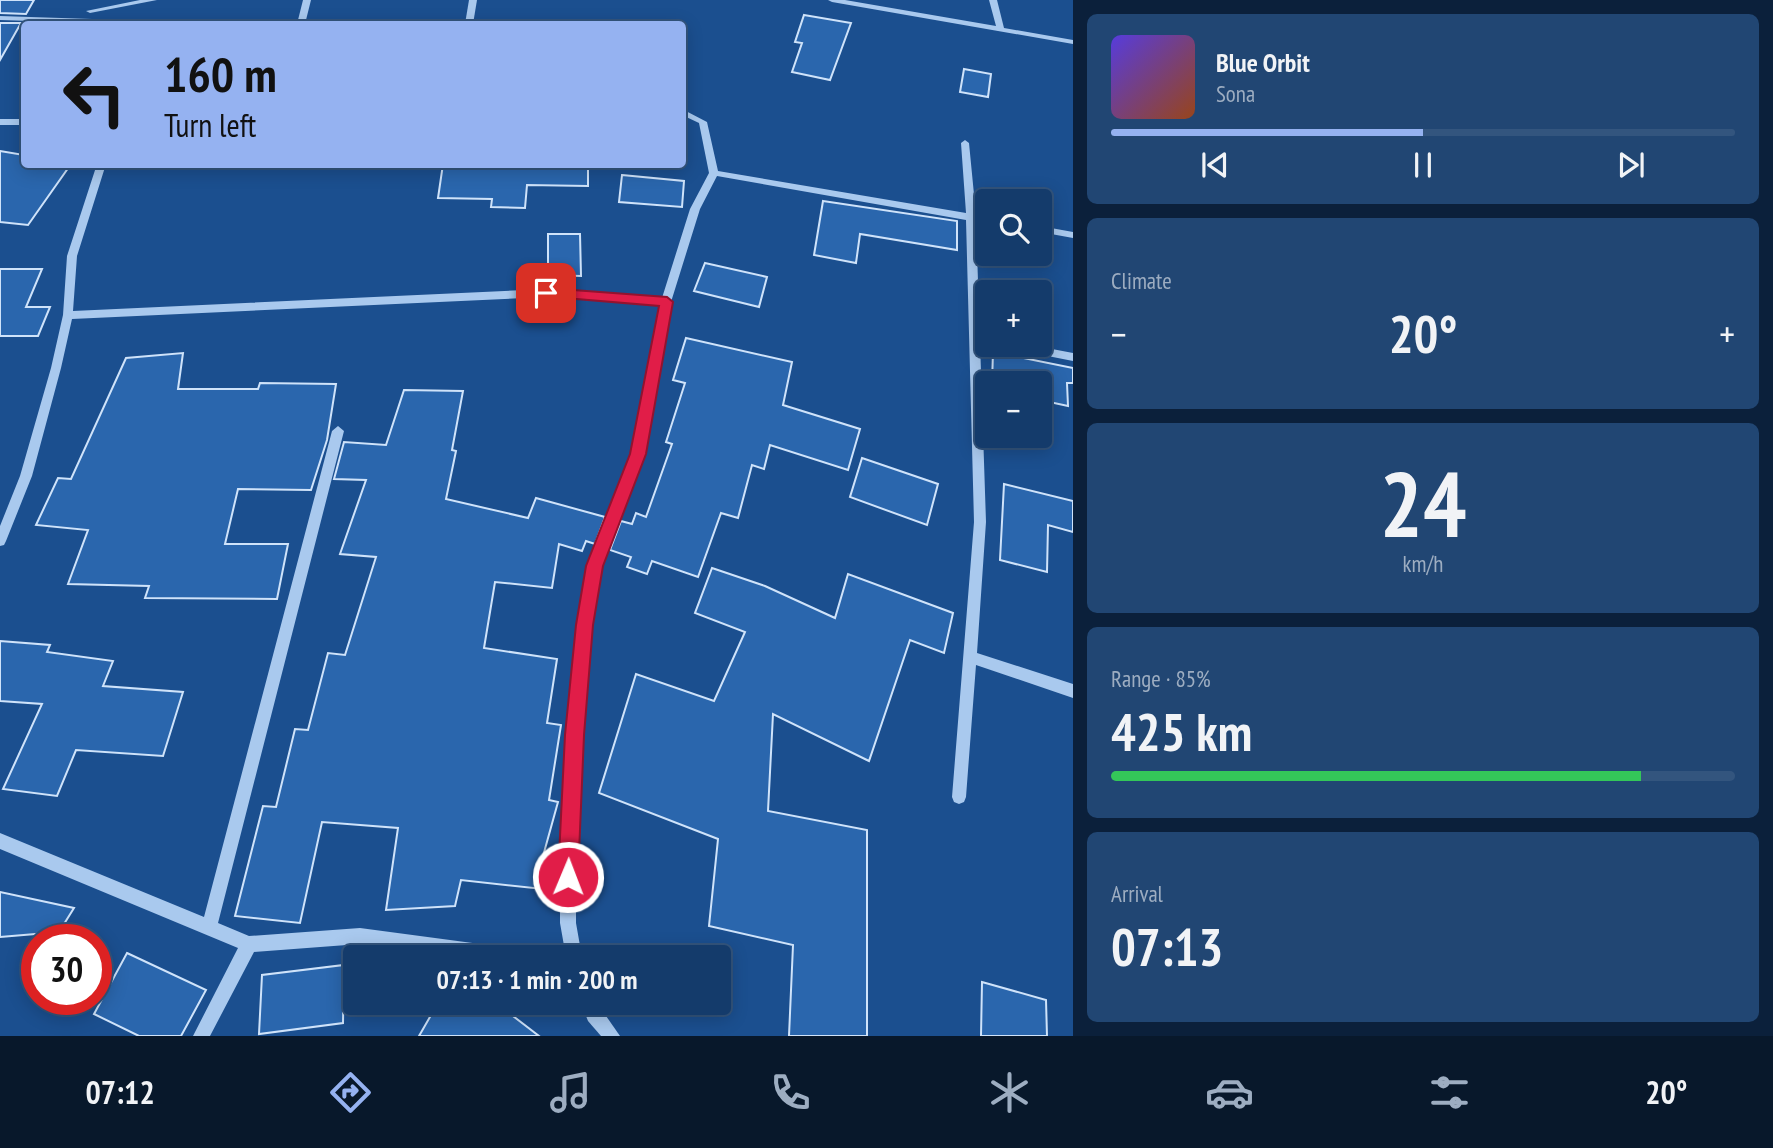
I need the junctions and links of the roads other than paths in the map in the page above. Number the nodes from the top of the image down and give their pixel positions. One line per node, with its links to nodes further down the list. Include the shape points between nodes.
1 (87, 0): 9 (street)
2 (153, 0): 9 (street)
3 (307, 0): 13 (street)
4 (473, 0): 14 (street)
5 (832, 0): 8 (street)
6 (888, 0): 8 (street)
7 (993, 0): 15 (street)
8 (889, 10): 15 (street)
9 (90, 11): 12 (street)
10 (0, 18): 11 (street)
11 (55, 21)
12 (92, 21)
13 (301, 21)
14 (470, 21)
15 (1000, 30): 16 (street)
16 (1073, 42)
17 (686, 113): 22 (street, via 703,122)
18 (0, 122): 19 (street)
19 (21, 122)
20 (965, 144): 23 (street)
21 (101, 168): 29 (street, via 72,256)
22 (714, 173): 23 (street); 28 (street, via 693,217)
23 (971, 217): 24 (street); 27 (street)
24 (975, 218)
25 (1052, 231): 26 (street)
26 (1073, 235)
27 (976, 280)
28 (667, 302): 29 (street, via 546,293); 42 (street, via 638,454 595,566 584,625 568,855)
29 (68, 315): 34 (street, via 26,476)
30 (1052, 353): 32 (street)
31 (981, 357): 35 (street, via 980,522)
32 (1073, 357)
33 (338, 431): 39 (street)
34 (0, 541)
35 (970, 657): 36 (street); 37 (street)
36 (1073, 691)
37 (959, 797)
38 (0, 841): 39 (street)
39 (209, 929): 40 (street)
40 (248, 944): 41 (street, via 360,936); 44 (street)
41 (427, 945)
42 (572, 945)
43 (594, 1015): 45 (street)
44 (201, 1036)
45 (612, 1036)

